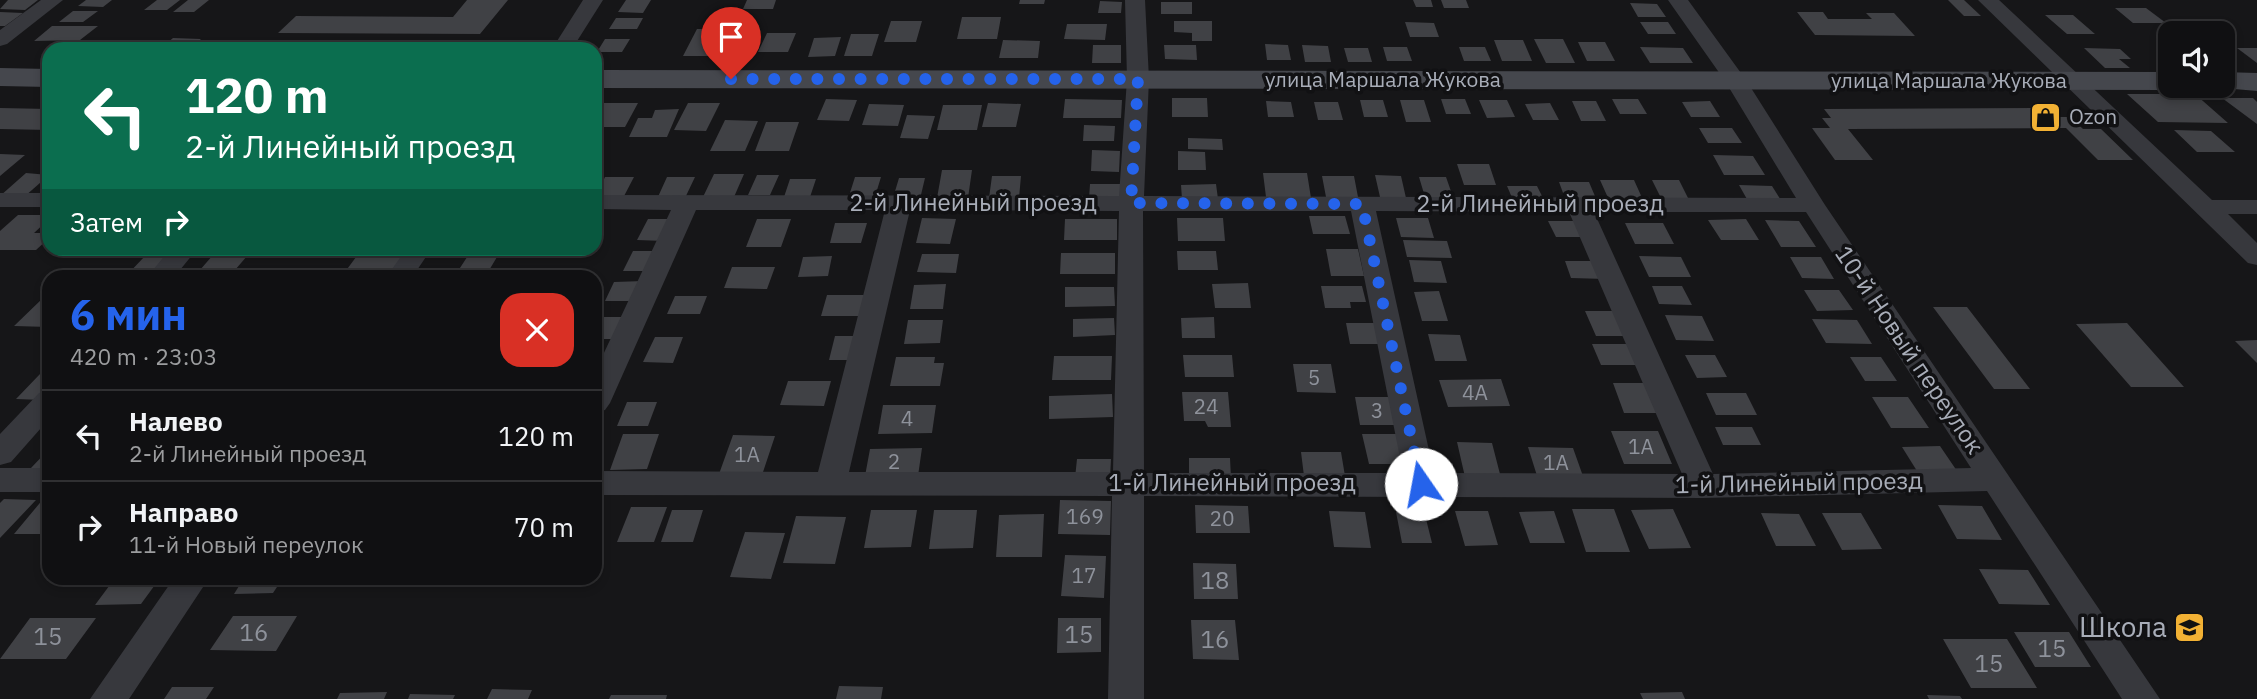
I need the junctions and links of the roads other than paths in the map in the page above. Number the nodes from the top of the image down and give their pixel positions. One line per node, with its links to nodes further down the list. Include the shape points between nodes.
1 (53, 0): 6 (street)
2 (593, 0): 7 (street)
3 (1135, 0): 11 (street)
4 (1678, 0): 12 (street, 10-й Новый переулок)
5 (1988, 0): 13 (street)
6 (0, 40)
7 (566, 42)
8 (0, 77): 9 (main road)
9 (42, 78)
10 (602, 79): 11 (main road, улица Маршала Жукова)
11 (1138, 79): 12 (main road, улица Маршала Жукова); 22 (street)
12 (1735, 80): 13 (main road, улица Маршала Жукова); 25 (street, 10-й Новый переулок)
13 (2076, 81): 14 (main road, улица Маршала Жукова); 26 (street)
14 (2158, 81)
15 (2235, 81): 16 (main road)
16 (2257, 82)
17 (42, 200): 21 (street)
18 (602, 202): 19 (street, 2-й Линейный проезд)
19 (687, 202): 20 (street, 2-й Линейный проезд); 31 (street)
20 (899, 202): 22 (street, 2-й Линейный проезд); 38 (street)
21 (3, 203)
22 (1131, 203): 23 (street, 2-й Линейный проезд); 39 (street)
23 (1362, 204): 24 (street, 2-й Линейный проезд); 40 (street)
24 (1578, 204): 25 (street, 2-й Линейный проезд); 41 (street)
25 (1813, 205): 36 (street, 10-й Новый переулок)
26 (2204, 207): 27 (street); 29 (street)
27 (2257, 207)
28 (179, 256): 30 (street)
29 (2257, 257)
30 (166, 270)
31 (602, 388)
32 (42, 408): 33 (street)
33 (0, 454)
34 (0, 480): 35 (street)
35 (42, 480)
36 (1996, 480): 41 (street, 1-й Линейный проезд); 45 (street, 10-й Новый переулок)
37 (602, 483): 38 (street, 1-й Линейный проезд)
38 (831, 483): 39 (street, 1-й Линейный проезд)
39 (1128, 483): 40 (street, 1-й Линейный проезд); 44 (street)
40 (1421, 484): 41 (street, 1-й Линейный проезд)
41 (1703, 486)
42 (187, 585): 43 (street)
43 (108, 699)
44 (1126, 699)
45 (2142, 699)

